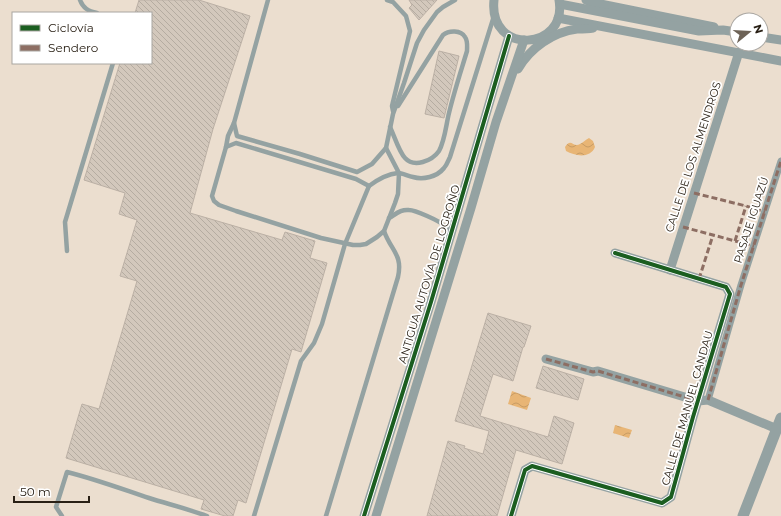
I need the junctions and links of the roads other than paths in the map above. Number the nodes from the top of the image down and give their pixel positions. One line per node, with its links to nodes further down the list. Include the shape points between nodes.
1 (80, 0): 8 (lane, via 82,6)
2 (268, 0): 24 (lane)
3 (388, 0): 23 (lane, via 406,16 410,31 392,106)
4 (455, 0): 23 (lane, via 437,12 424,30 417,43)
5 (494, 0): 9 (street)
6 (586, 0): 12 (street)
7 (560, 2): 10 (street); 13 (street, via 699,31)
8 (91, 12)
9 (494, 15): 14 (street); 29 (lane, via 445,168 436,175 426,178 415,178)
10 (558, 18): 11 (street); 16 (street, via 549,32 540,38)
11 (611, 28): 18 (street); 22 (street, via 576,29 561,33 530,52)
12 (729, 31)
13 (729, 32)
14 (509, 36): 16 (street); 33 (street, ANTIGUA AUTOVÍA DE LOGROÑO)
15 (769, 38): 17 (street)
16 (524, 40): 22 (street, ANTIGUA AUTOVÍA DE LOGROÑO)
17 (781, 40)
18 (729, 50)
19 (739, 52): 20 (street); 37 (street, CALLE DE LOS ALMENDROS)
20 (778, 60)
21 (113, 64): 35 (lane, via 65,222)
22 (512, 78): 48 (street, ANTIGUA AUTOVÍA DE LOGROÑO, via 496,122)
23 (393, 114): 25 (lane); 25 (lane, via 443,35 450,31 463,34 466,37 467,51 440,150 426,162 409,161 403,157)
24 (234, 123): 26 (lane); 27 (lane, via 237,136 357,172 372,164)
25 (390, 127): 27 (lane)
26 (226, 147): 30 (lane, via 236,142 356,179); 34 (lane, via 212,196 214,201 236,211)
27 (386, 148): 29 (lane)
28 (781, 161): 39 (street, PASAJE IGUAZÚ, via 741,285)
29 (399, 173): 30 (lane, via 385,176); 31 (lane, via 398,194)
30 (369, 186): 34 (lane)
31 (389, 218): 32 (lane); 33 (lane, via 400,211 410,209 443,224)
32 (384, 231): 34 (lane, via 366,244); 46 (lane, via 399,260 398,277)
33 (449, 238): 47 (street, ANTIGUA AUTOVÍA DE LOGROÑO)
34 (345, 244): 45 (lane, via 322,324 314,344 301,361)
35 (67, 251)
36 (615, 253): 37 (street, CALLE DE MANUEL CANDAU)
37 (670, 270): 40 (street, CALLE DE MANUEL CANDAU, via 726,287 730,294)
38 (546, 359): 40 (street, via 593,372 598,371)
39 (708, 400): 40 (street); 42 (street)
40 (698, 401): 49 (street, CALLE DE MANUEL CANDAU, via 670,497 662,503 532,466 525,470)
41 (781, 418): 42 (street)
42 (777, 429): 50 (street)
43 (62, 516): 44 (lane, via 56,507 67,472)
44 (207, 516)
45 (254, 516)
46 (326, 516)
47 (364, 516)
48 (376, 516)
49 (511, 516)
50 (743, 516)

